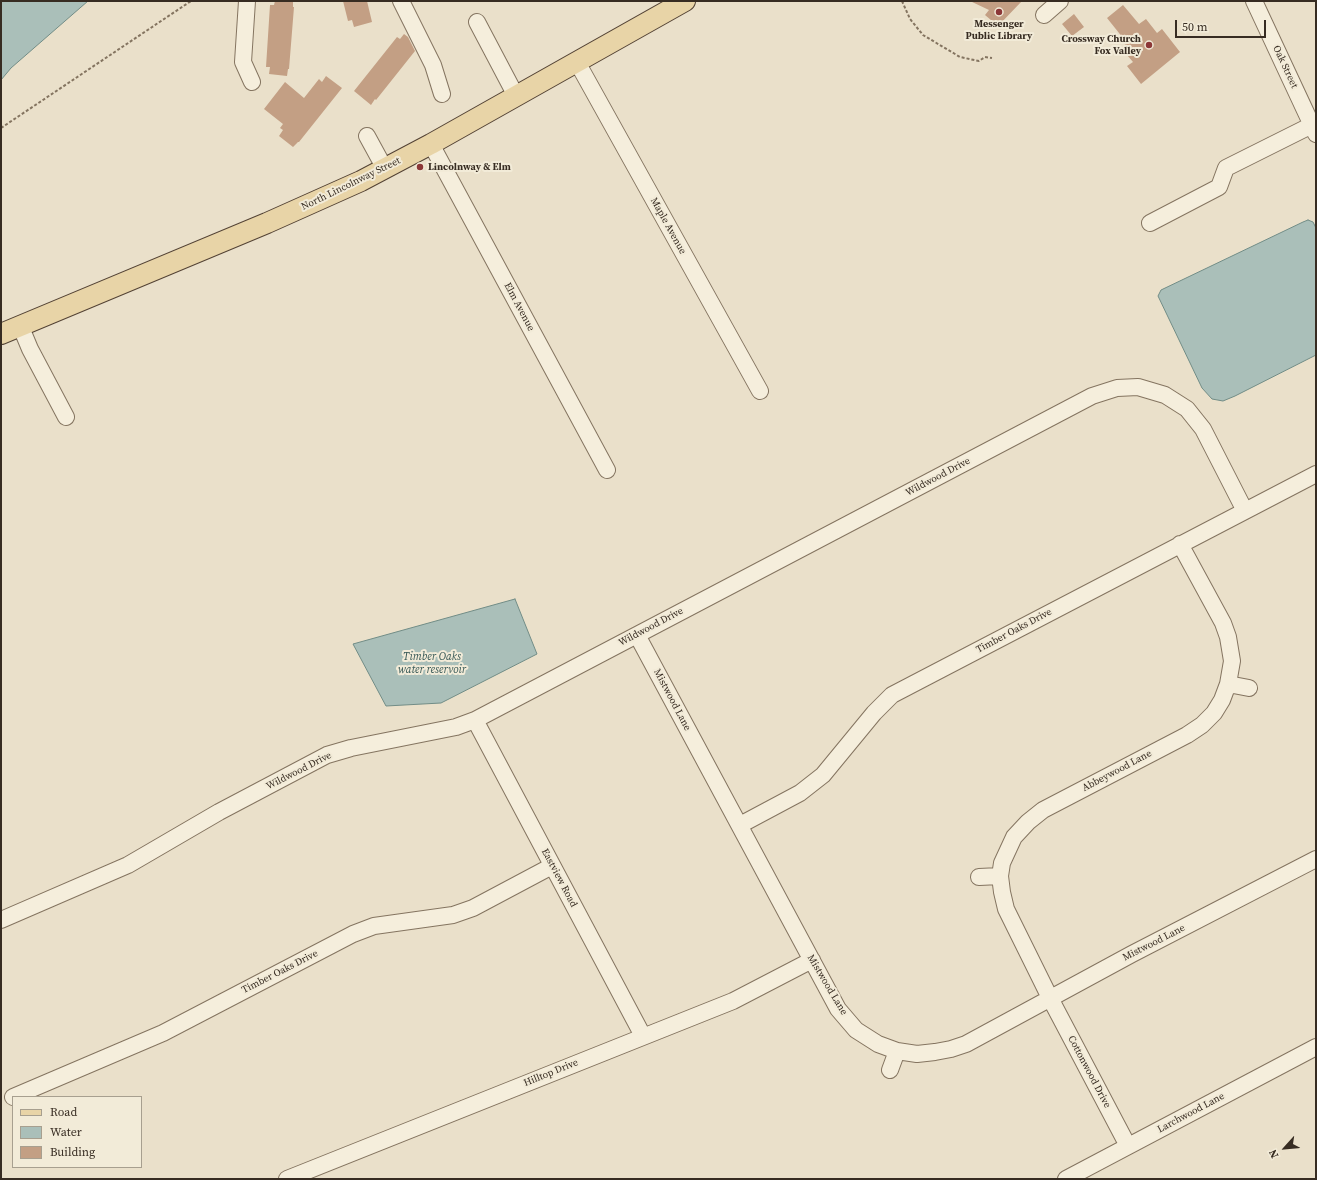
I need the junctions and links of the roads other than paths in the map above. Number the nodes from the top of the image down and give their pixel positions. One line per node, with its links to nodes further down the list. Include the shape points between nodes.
1 (247, 1): 7 (street, via 243,62)
2 (401, 1): 8 (street, via 434,65)
3 (685, 1): 6 (main road, North Lincolnway Street)
4 (1254, 1): 10 (street, Oak Street)
5 (477, 22): 9 (street)
6 (577, 62): 9 (main road, North Lincolnway Street); 17 (street, Maple Avenue)
7 (252, 82)
8 (442, 94)
9 (516, 96): 12 (main road, North Lincolnway Street)
10 (1314, 130): 14 (street, via 1226,168 1220,188)
11 (367, 136): 13 (street)
12 (431, 144): 13 (main road, North Lincolnway Street); 19 (street, Elm Avenue)
13 (385, 169): 15 (main road, North Lincolnway Street, via 287,215)
14 (1150, 224)
15 (20, 325): 16 (main road, North Lincolnway Street); 18 (street)
16 (1, 334)
17 (760, 391)
18 (66, 417)
19 (607, 470)
20 (1316, 474): 21 (street, Timber Oaks Drive)
21 (1244, 511): 22 (street, Timber Oaks Drive); 23 (street, Wildwood Drive, via 1203,429 1187,409 1165,395 1138,387 1117,388 1092,396)
22 (1180, 544): 24 (street, Abbeywood Lane, via 1228,637 1232,661); 27 (street, Timber Oaks Drive, via 892,695 823,775 800,793)
23 (637, 635): 26 (street, Wildwood Drive); 27 (street, Mistwood Lane)
24 (1228, 684): 25 (street); 30 (street, Abbeywood Lane, via 1214,713 1202,725 1043,810 1028,822 1014,837 1002,863)
25 (1249, 688)
26 (474, 720): 29 (street, Eastview Road); 32 (street, Wildwood Drive, via 456,727 327,755 219,812 128,865)
27 (740, 825): 33 (street, Mistwood Lane)
28 (1316, 859): 34 (street, Mistwood Lane)
29 (552, 866): 35 (street, Eastview Road); 39 (street, Timber Oaks Drive, via 453,916 374,926 353,934 163,1033)
30 (1000, 876): 31 (street); 34 (street, Abbeywood Lane, via 1006,909)
31 (979, 877)
32 (1, 920)
33 (812, 960): 35 (street, Hilltop Drive, via 734,1001); 37 (street, Mistwood Lane, via 838,1009 856,1030 878,1044)
34 (1050, 998): 37 (street, Mistwood Lane, via 966,1044 917,1054); 42 (street, Cottonwood Drive)
35 (643, 1036): 43 (street, Hilltop Drive)
36 (1316, 1047): 42 (street, Larchwood Lane)
37 (897, 1051): 38 (street)
38 (890, 1070)
39 (15, 1096)
40 (12, 1097): 41 (street, Timber Oaks Drive)
41 (1, 1102)
42 (1128, 1146): 44 (street, Larchwood Lane)
43 (287, 1179)
44 (1066, 1179)

